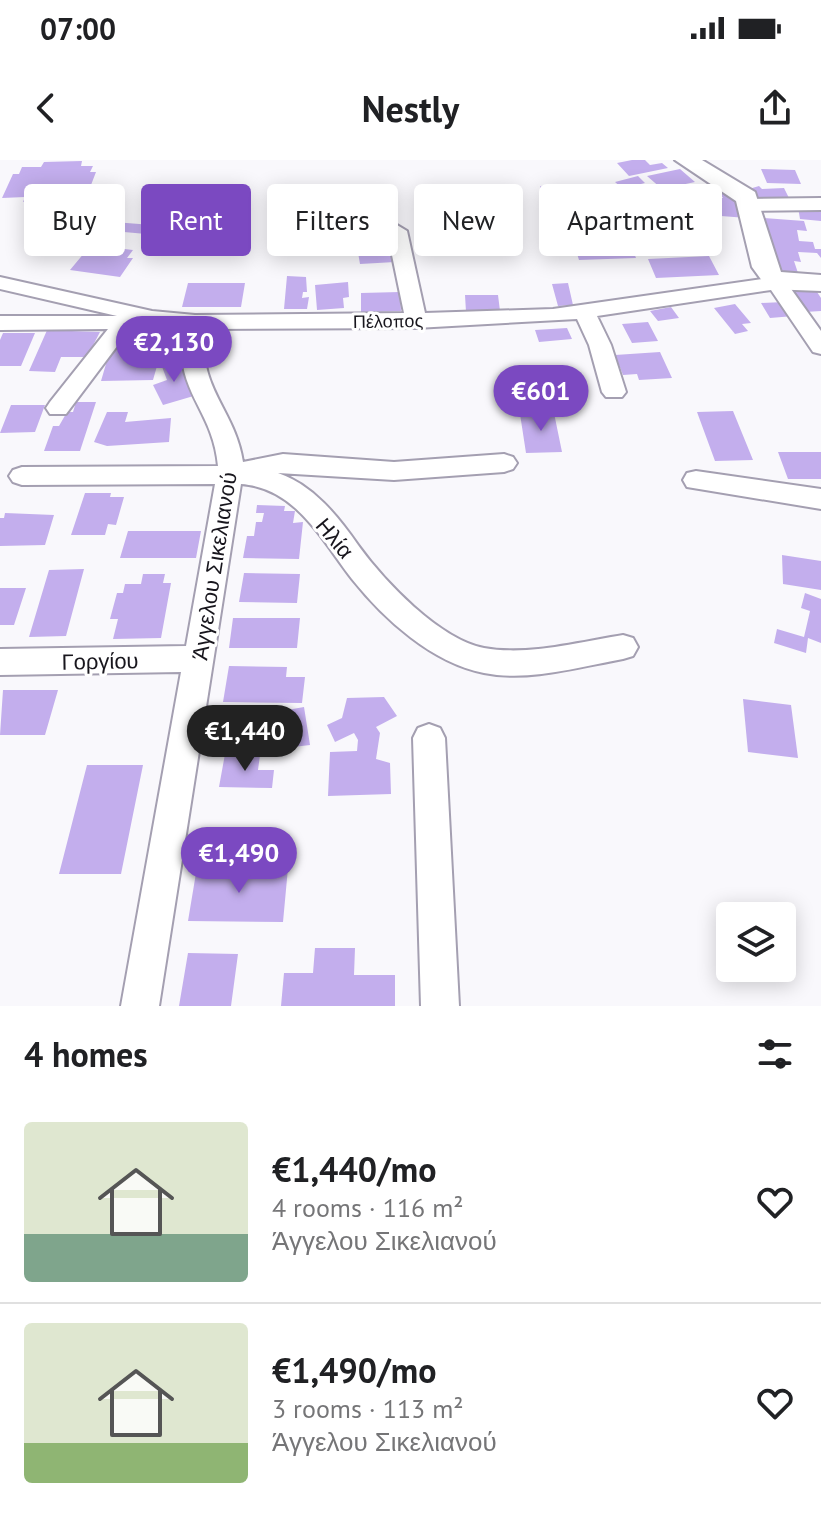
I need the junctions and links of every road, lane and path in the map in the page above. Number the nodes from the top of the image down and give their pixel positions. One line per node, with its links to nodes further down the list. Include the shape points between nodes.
1 (686, 160): 3 (main road, via 743,193)
2 (821, 204): 3 (street)
3 (750, 205): 6 (main road, via 765,270)
4 (398, 236): 10 (street)
5 (0, 283): 9 (street, Πέλοπος)
6 (777, 283): 7 (main road); 8 (street, Πέλοπος); 13 (street)
7 (821, 283)
8 (585, 313): 10 (street, Πέλοπος); 14 (street)
9 (133, 319): 11 (street, Πέλοπος); 12 (street); 15 (street)
10 (416, 321): 11 (street, Πέλοπος)
11 (195, 322): 18 (street, Άγγελου Σικελιανού, via 190,349 194,378 226,436)
12 (0, 323)
13 (821, 347)
14 (614, 392)
15 (58, 408)
16 (504, 463): 18 (street, via 377,471 283,463)
17 (22, 476): 18 (street, Ηλία)
18 (229, 476): 21 (street, Ηλία, via 266,479 293,493 334,532 395,605 470,656 503,662); 22 (street, Άγγελου Σικελιανού)
19 (696, 480): 20 (street)
20 (821, 499)
21 (623, 647)
22 (199, 659): 23 (street, Γοργίου); 25 (street, Άγγελου Σικελιανού)
23 (0, 662)
24 (429, 738): 26 (street)
25 (140, 1006)
26 (440, 1006)

